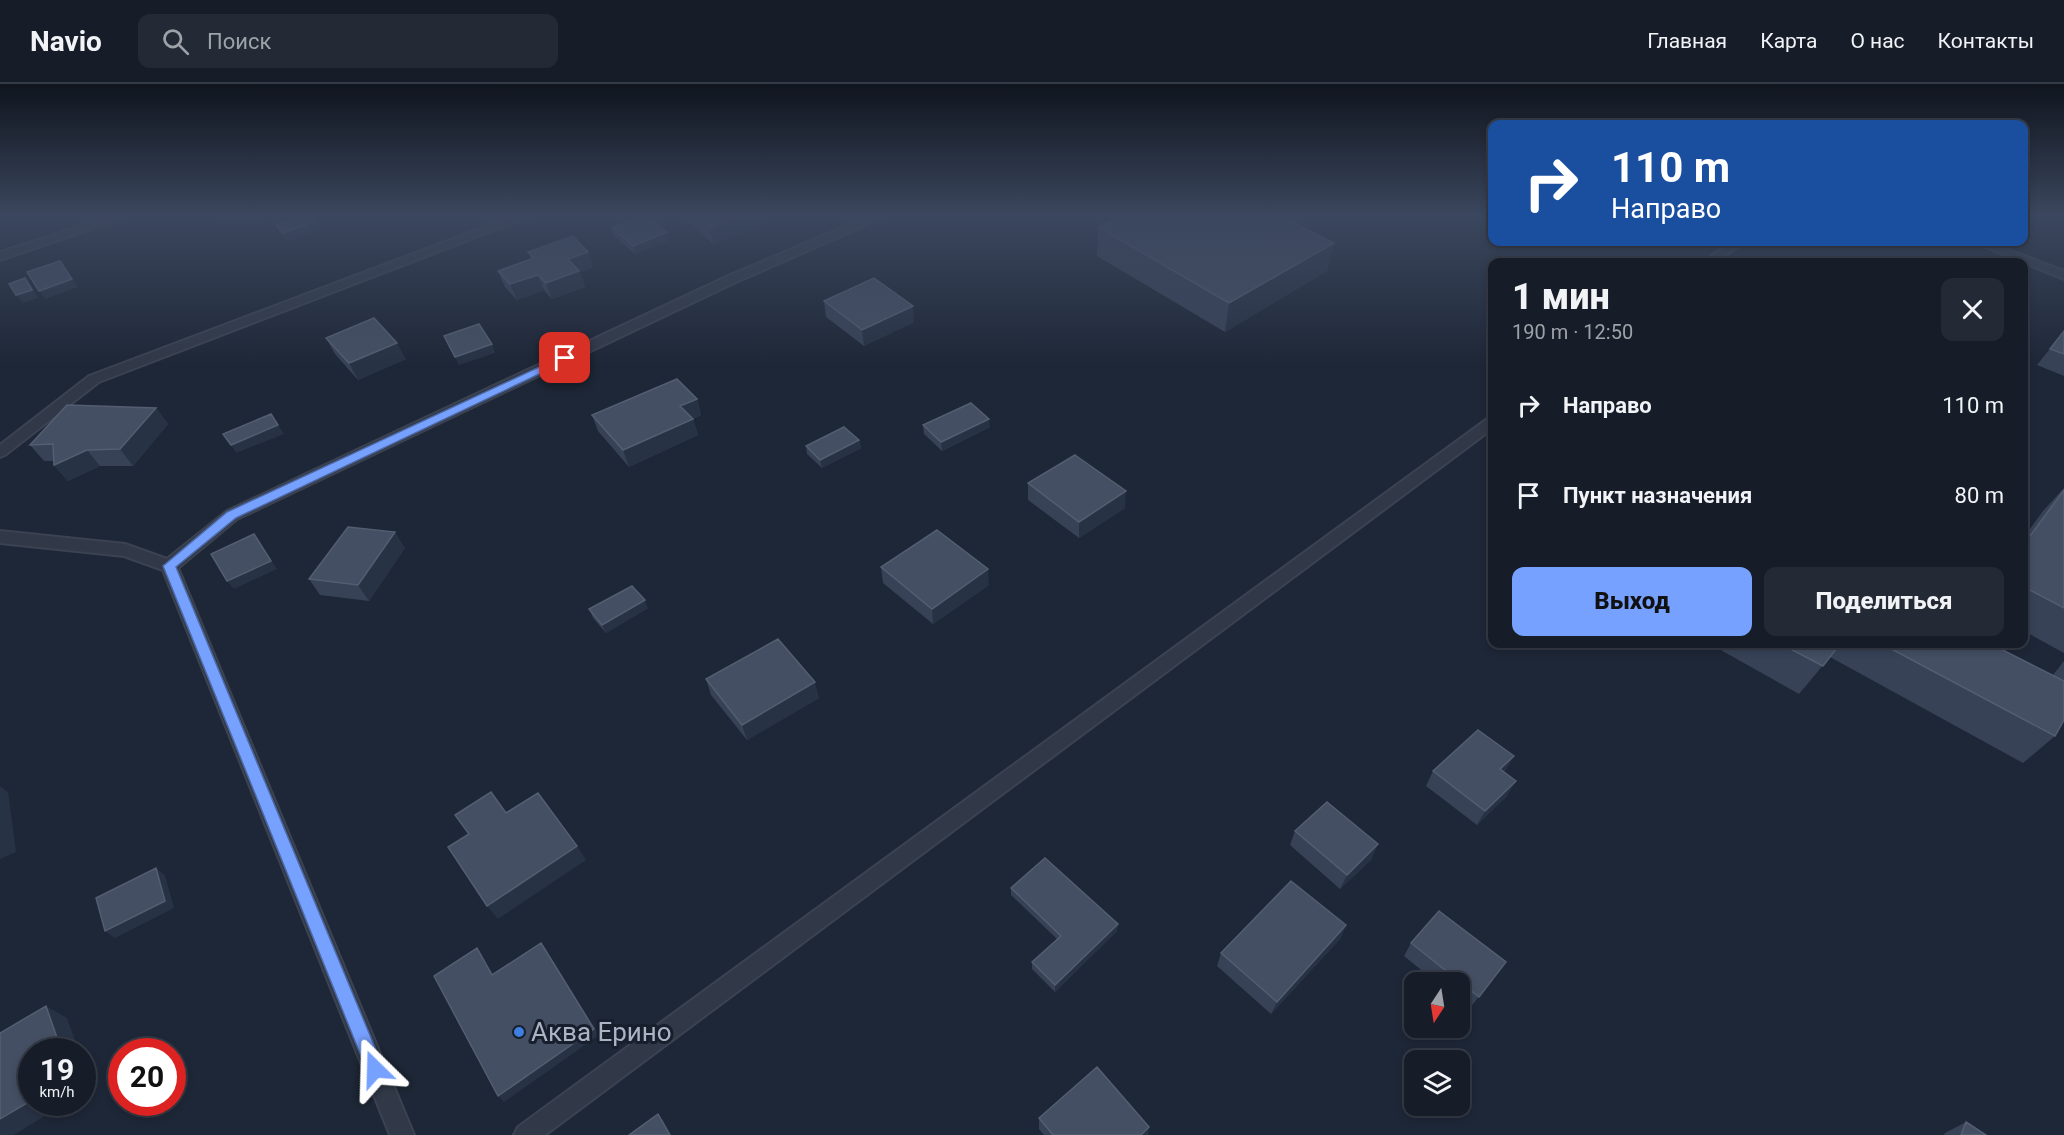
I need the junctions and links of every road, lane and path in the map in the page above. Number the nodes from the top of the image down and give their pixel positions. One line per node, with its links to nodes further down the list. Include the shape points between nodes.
1 (395, 266): 6 (lane, via 94,379)
2 (763, 266): 8 (lane, via 232,515)
3 (2041, 266): 4 (lane)
4 (2064, 275)
5 (1488, 425): 10 (lane)
6 (0, 452)
7 (0, 537): 8 (lane, via 125,550)
8 (169, 566): 9 (lane)
9 (402, 1135)
10 (526, 1135)

